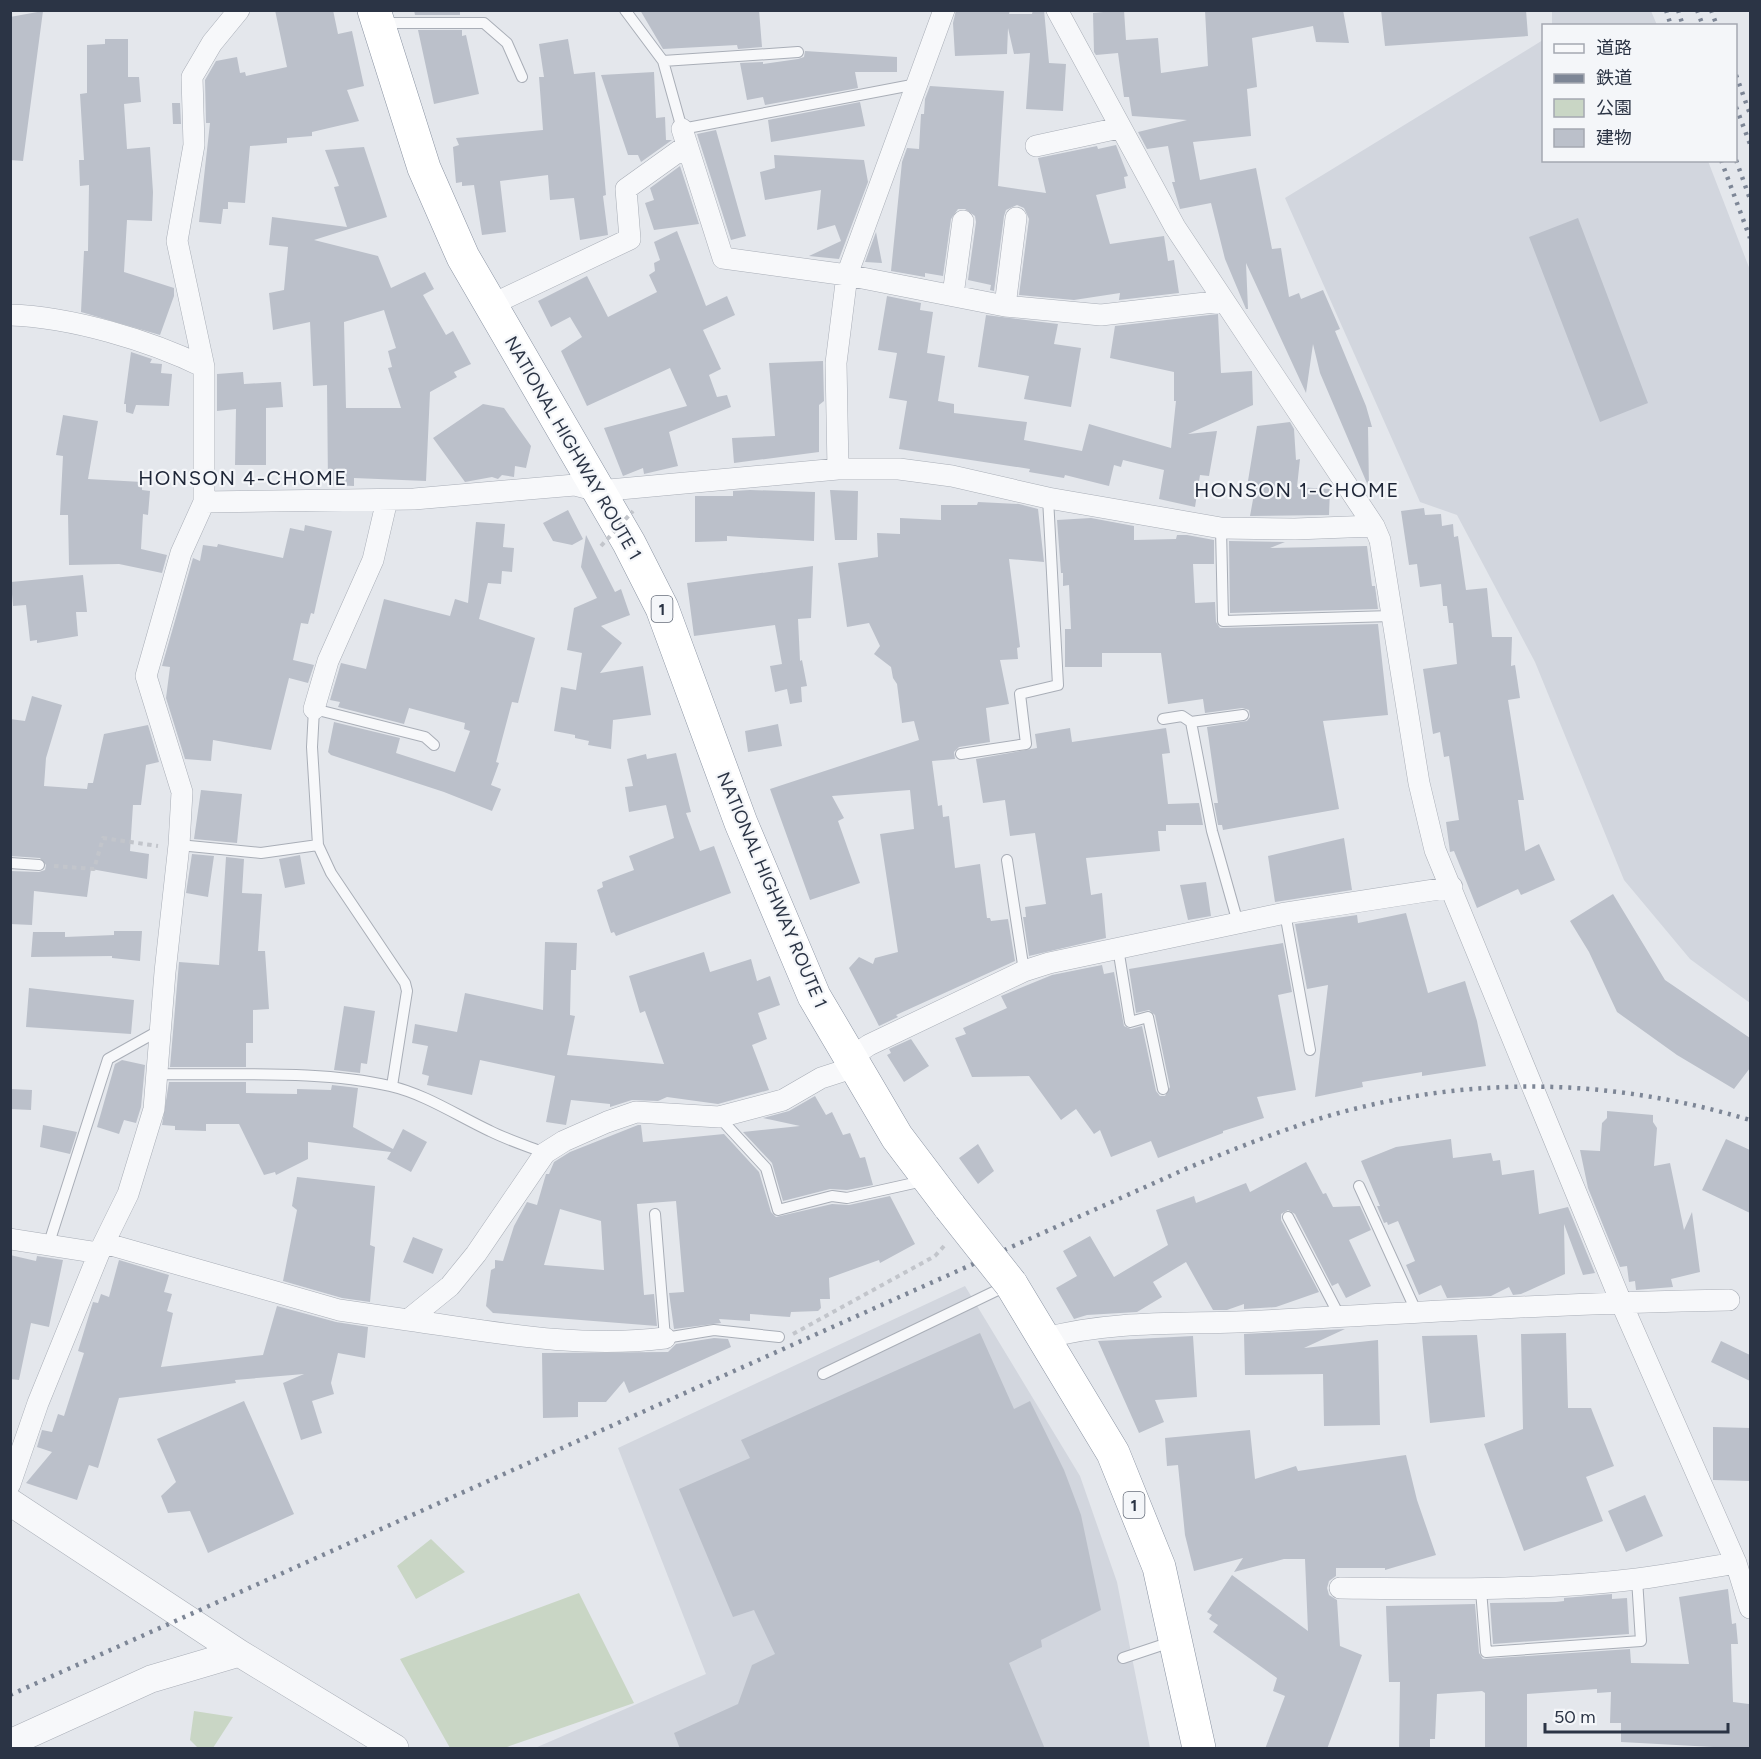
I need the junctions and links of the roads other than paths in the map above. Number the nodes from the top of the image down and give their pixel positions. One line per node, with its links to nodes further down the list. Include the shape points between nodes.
1 (239, 10): 21 (street, via 212,43 192,77 194,145 177,241)
2 (625, 10): 7 (lane)
3 (944, 10): 9 (street)
4 (1056, 10): 10 (street)
5 (375, 17): 8 (lane, via 484,23 507,44); 18 (highway, NATIONAL HIGHWAY ROUTE 1 / 1, via 424,168 463,256)
6 (798, 52): 7 (lane)
7 (663, 61): 11 (lane)
8 (522, 77)
9 (917, 84): 11 (lane); 15 (street)
10 (1119, 128): 12 (street); 17 (street, via 1175,227)
11 (684, 138): 15 (street, via 723,258); 18 (street, via 626,189 630,239)
12 (1035, 146)
13 (1016, 218): 19 (street)
14 (963, 221): 16 (street)
15 (847, 275): 16 (street); 22 (street, via 836,363)
16 (953, 295): 19 (street)
17 (1223, 301): 19 (street, via 1101,315); 27 (street)
18 (491, 305): 23 (highway, NATIONAL HIGHWAY ROUTE 1 / 1)
19 (1005, 306)
20 (10, 315): 21 (street, via 29,315 107,332)
21 (204, 367): 26 (street)
22 (838, 469): 23 (street); 24 (street, via 952,476)
23 (598, 491): 25 (street, via 575,485); 48 (highway, NATIONAL HIGHWAY ROUTE 1 / 1, via 662,608 741,822 814,996)
24 (1048, 498): 28 (street); 35 (lane, via 1058,686 1020,694 1026,744)
25 (387, 500): 26 (street); 30 (street, via 373,560 328,661)
26 (204, 502): 36 (street, via 181,553 146,676 182,792)
27 (1374, 526): 28 (street); 29 (street, via 1380,540)
28 (1221, 528): 29 (lane, via 1223,621)
29 (1392, 616): 41 (street, via 1419,783 1435,850)
30 (314, 710): 34 (lane, via 425,737); 37 (lane, via 312,747)
31 (1243, 714): 33 (lane)
32 (1163, 719): 33 (lane, via 1182,716)
33 (1191, 722): 43 (lane, via 1212,831)
34 (434, 746)
35 (961, 754)
36 (179, 845): 37 (lane, via 261,853); 46 (street)
37 (318, 845): 50 (lane, via 331,873 405,983)
38 (1007, 860): 45 (lane)
39 (10, 862): 40 (lane)
40 (39, 865)
41 (1452, 887): 42 (street); 63 (street)
42 (1285, 913): 43 (street); 47 (lane)
43 (1238, 922): 44 (street)
44 (1118, 948): 45 (street); 51 (lane, via 1130,1022 1148,1017)
45 (1024, 971): 48 (street, via 869,1045)
46 (160, 1030): 49 (street); 59 (lane, via 108,1059)
47 (1310, 1050)
48 (852, 1062): 52 (street, via 783,1100); 54 (highway, NATIONAL HIGHWAY ROUTE 1 / 1, via 897,1137)
49 (157, 1074): 50 (lane, via 281,1076); 60 (street, via 154,1109 128,1194)
50 (392, 1086): 53 (lane)
51 (1163, 1089)
52 (719, 1117): 53 (street, via 636,1112 575,1136); 54 (lane, via 766,1168 778,1210 832,1196 847,1198)
53 (545, 1153): 66 (street, via 450,1286)
54 (930, 1180): 61 (highway, NATIONAL HIGHWAY ROUTE 1 / 1, bridge)
55 (1359, 1186): 64 (lane)
56 (655, 1214): 68 (lane)
57 (1288, 1217): 65 (lane)
58 (10, 1239): 59 (street)
59 (48, 1246): 60 (street)
60 (102, 1248): 66 (street, via 339,1310); 71 (street, via 38,1403)
61 (1011, 1284): 69 (highway, NATIONAL HIGHWAY ROUTE 1 / 1); 70 (lane)
62 (1729, 1300): 63 (street)
63 (1621, 1302): 64 (street); 73 (street)
64 (1417, 1314): 65 (street)
65 (1340, 1317): 69 (street, via 1075,1329)
66 (408, 1320): 68 (street, via 558,1341 622,1343)
67 (779, 1336): 68 (lane, via 714,1330)
68 (665, 1338)
69 (1046, 1338): 78 (highway, NATIONAL HIGHWAY ROUTE 1 / 1, via 1113,1453 1159,1567)
70 (823, 1374)
71 (10, 1484)
72 (10, 1502): 79 (street)
73 (1736, 1563): 74 (street); 77 (street)
74 (1637, 1579): 76 (street); 76 (lane, via 1641,1641 1486,1652)
75 (1340, 1588): 76 (street)
76 (1481, 1590)
77 (1750, 1608)
78 (1176, 1641): 80 (lane); 83 (highway, NATIONAL HIGHWAY ROUTE 1 / 1)
79 (239, 1653): 81 (street, via 151,1679); 82 (street)
80 (1123, 1658)
81 (10, 1743)
82 (395, 1749)
83 (1199, 1749)

